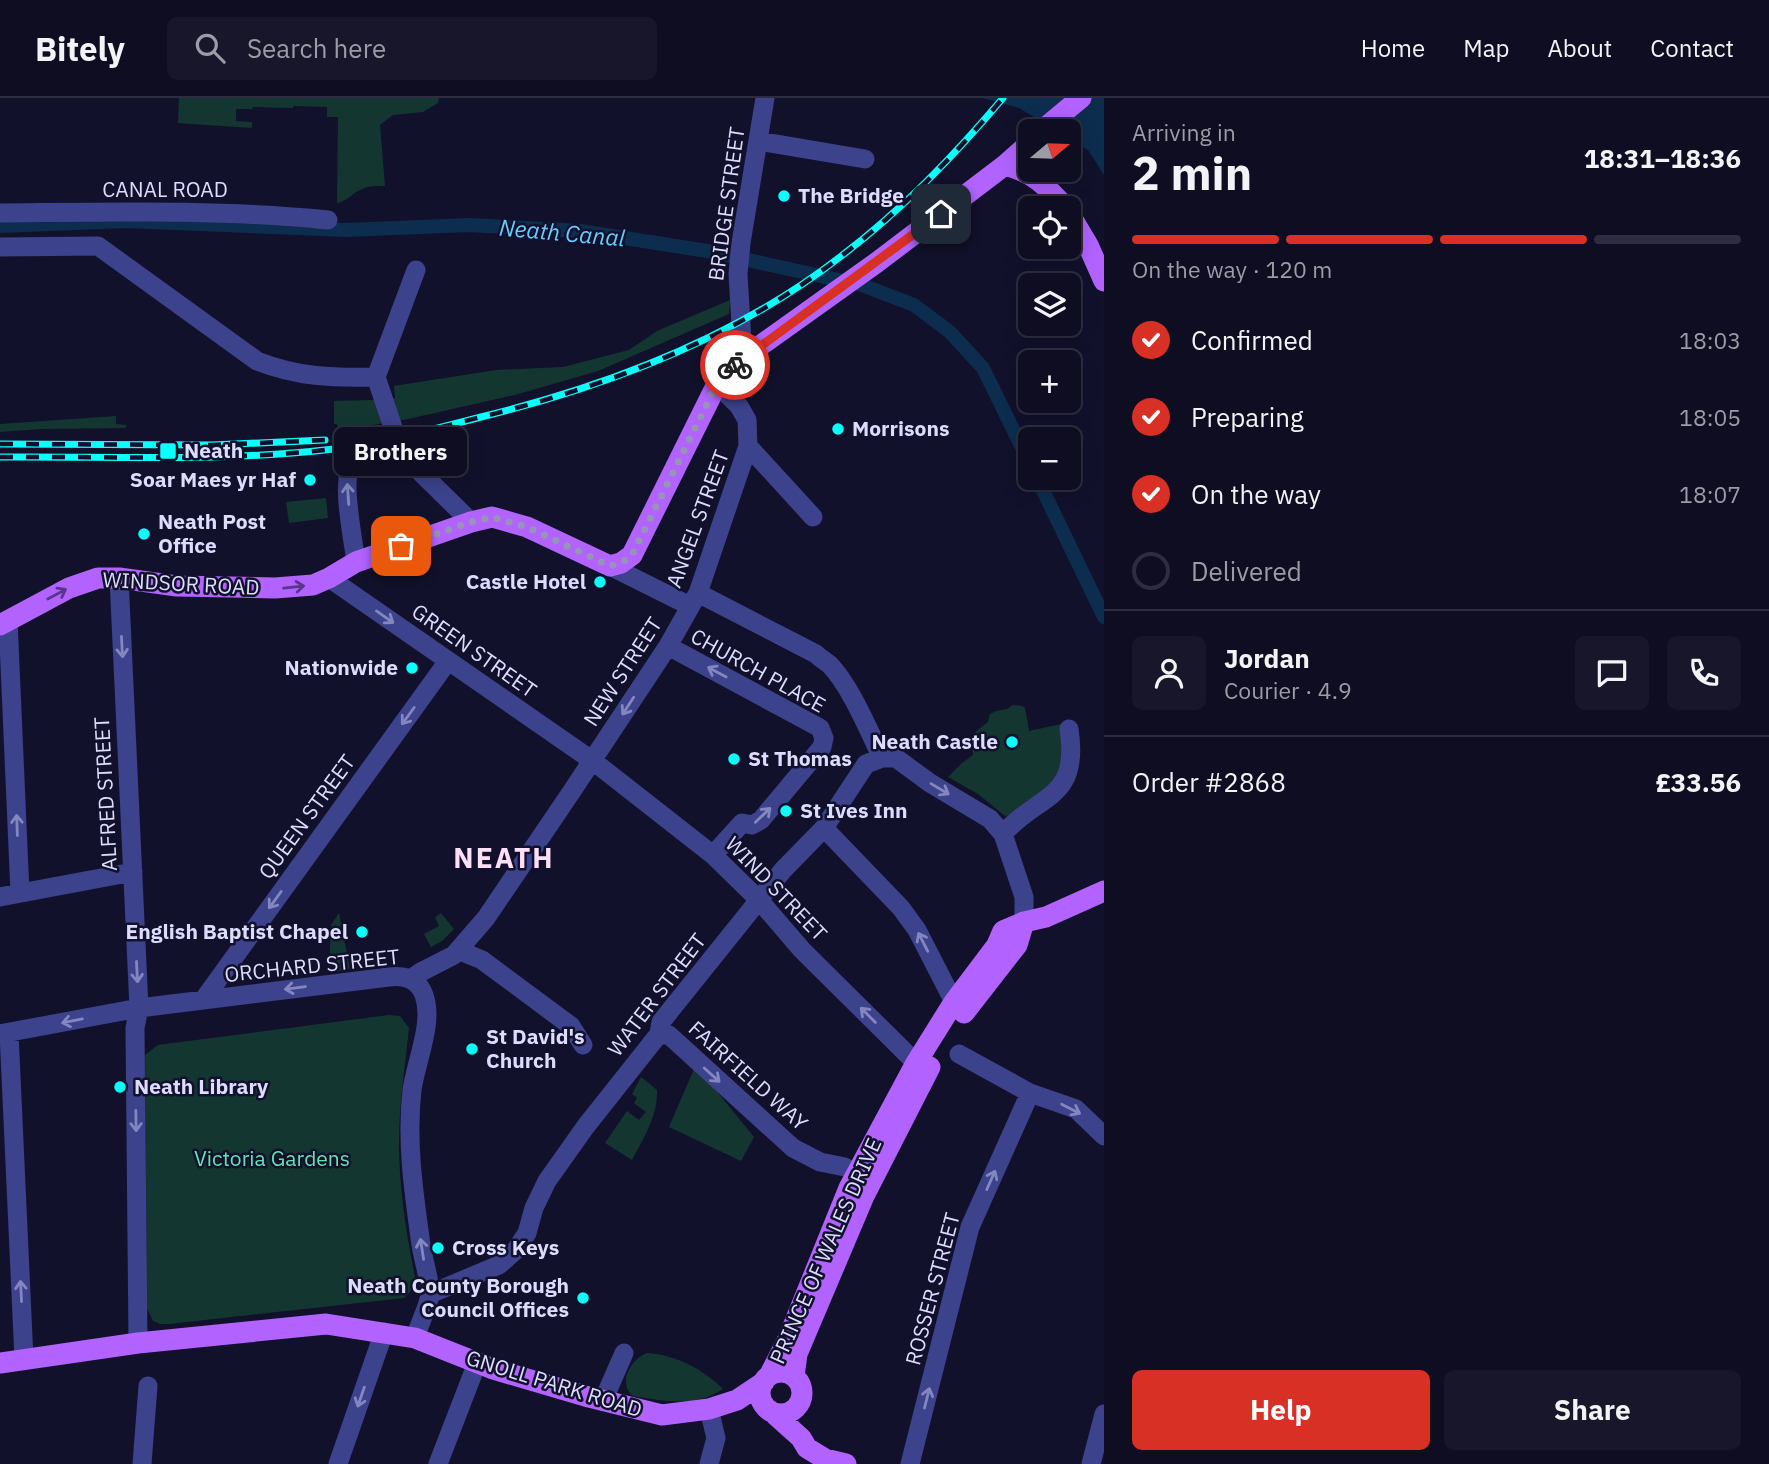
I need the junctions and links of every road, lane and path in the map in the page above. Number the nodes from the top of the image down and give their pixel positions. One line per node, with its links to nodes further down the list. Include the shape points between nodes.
1 (765, 98): 4 (street, BRIDGE STREET)
2 (1081, 98): 3 (main road)
3 (1056, 119)
4 (758, 141): 6 (street); 17 (street, BRIDGE STREET, via 738,274)
5 (1018, 153): 7 (main road)
6 (865, 159)
7 (1005, 165): 8 (main road); 17 (main road)
8 (1018, 169)
9 (1044, 182): 10 (main road)
10 (1056, 196)
11 (0, 213): 12 (street, CANAL ROAD, via 195,211)
12 (328, 220)
13 (1081, 234): 16 (main road)
14 (0, 247): 18 (street, via 98,246 257,361 320,377)
15 (416, 270): 18 (street)
16 (1104, 281)
17 (743, 358): 19 (main road)
18 (376, 377): 21 (street)
19 (717, 384): 20 (street, via 747,420); 25 (main road, via 632,555)
20 (748, 446): 22 (street); 28 (street, ANGEL STREET)
21 (402, 454): 23 (street); 24 (street, one-way to 21, via 346,488 349,470 355,463 380,463)
22 (813, 517)
23 (471, 522): 24 (main road, WINDSOR ROAD); 25 (main road, WINDSOR ROAD, via 492,517 527,527)
24 (356, 562): 26 (main road, WINDSOR ROAD)
25 (610, 566): 28 (street)
26 (329, 578): 27 (main road, WINDSOR ROAD, one-way to 26, via 177,586 275,588 313,585); 31 (street, GREEN STREET, one-way to 31)
27 (119, 579): 29 (main road, WINDSOR ROAD, one-way to 27, via 69,588 98,578); 38 (street, ALFRED STREET, one-way to 38)
28 (694, 600): 30 (street, NEW STREET); 33 (street, via 829,664)
29 (4, 622): 40 (street, one-way to 29)
30 (668, 646): 34 (street, NEW STREET, one-way to 34); 37 (street, CHURCH PLACE, one-way to 30, via 742,823 752,825 761,820 822,747 824,738 820,728)
31 (448, 661): 34 (street, GREEN STREET); 46 (street, QUEEN STREET, one-way to 46)
32 (1069, 729): 36 (street, via 1065,779 1057,792)
33 (882, 758): 35 (street, WATER STREET, via 866,765); 36 (street, one-way to 36, via 896,758 990,819)
34 (593, 761): 37 (street, WIND STREET); 44 (street, ORCHARD STREET, via 486,918)
35 (824, 828): 42 (street, WATER STREET); 47 (street, one-way to 35, via 901,908)
36 (1003, 834): 43 (street, via 1024,897)
37 (713, 855): 42 (street, WIND STREET)
38 (133, 872): 40 (street); 48 (street, ALFRED STREET, one-way to 48)
39 (1100, 892): 43 (main road, PRINCE OF WALES DRIVE)
40 (20, 893): 41 (street)
41 (0, 897)
42 (758, 900): 50 (street, WATER STREET, via 661,1022); 53 (street, WIND STREET, one-way to 42)
43 (1024, 922): 47 (main road, PRINCE OF WALES DRIVE, via 1003,931); 65 (main road, PRINCE OF WALES DRIVE, via 1017,945 965,1012 905,1115 859,1208 797,1354)
44 (458, 950): 45 (street, ORCHARD STREET); 51 (street, via 482,960 571,1026)
45 (411, 979): 46 (street, ORCHARD STREET, one-way to 46, via 389,976); 57 (street, one-way to 45, via 410,1145 412,1090 427,1007 419,985)
46 (204, 999): 48 (street, ORCHARD STREET)
47 (954, 1002): 53 (main road, PRINCE OF WALES DRIVE)
48 (139, 1008): 49 (street, ORCHARD STREET, one-way to 49); 60 (street, one-way to 60, via 135,1028)
49 (4, 1033): 62 (street, one-way to 49)
50 (659, 1034): 56 (street, FAIRFIELD WAY, one-way to 56, via 669,1035 793,1148 820,1162); 57 (street, WATER STREET, via 547,1181 516,1250 499,1265)
51 (583, 1045)
52 (959, 1054): 54 (street)
53 (916, 1063): 66 (main road, PRINCE OF WALES DRIVE, via 849,1188 788,1339)
54 (1030, 1093): 55 (street, one-way to 55, via 1076,1109); 80 (street, ROSSER STREET, one-way to 54, via 970,1227)
55 (1104, 1136)
56 (845, 1167)
57 (430, 1293): 59 (street)
58 (384, 1332): 59 (main road); 60 (main road, via 326,1324); 76 (street, one-way to 76)
59 (415, 1338): 64 (main road, GNOLL PARK ROAD)
60 (138, 1343): 62 (main road)
61 (624, 1353): 69 (street)
62 (24, 1359): 63 (main road)
63 (0, 1363)
64 (477, 1363): 69 (main road, GNOLL PARK ROAD); 77 (street)
65 (794, 1376): 66 (main road, via 781,1372); 70 (main road, via 802,1394)
66 (766, 1379): 68 (main road, GNOLL PARK ROAD); 72 (main road, via 761,1395)
67 (148, 1386): 75 (street)
68 (737, 1400): 71 (main road, GNOLL PARK ROAD); 72 (main road)
69 (603, 1401): 71 (main road, GNOLL PARK ROAD, via 662,1415)
70 (798, 1406): 72 (main road, via 786,1414); 74 (main road)
71 (709, 1409): 78 (street, via 716,1438)
72 (769, 1410): 74 (main road)
73 (1104, 1414): 81 (street)
74 (801, 1438): 79 (main road, via 807,1448 825,1459)
75 (142, 1464)
76 (338, 1464)
77 (438, 1464)
78 (709, 1464)
79 (846, 1464)
80 (910, 1464)
81 (1091, 1464)

